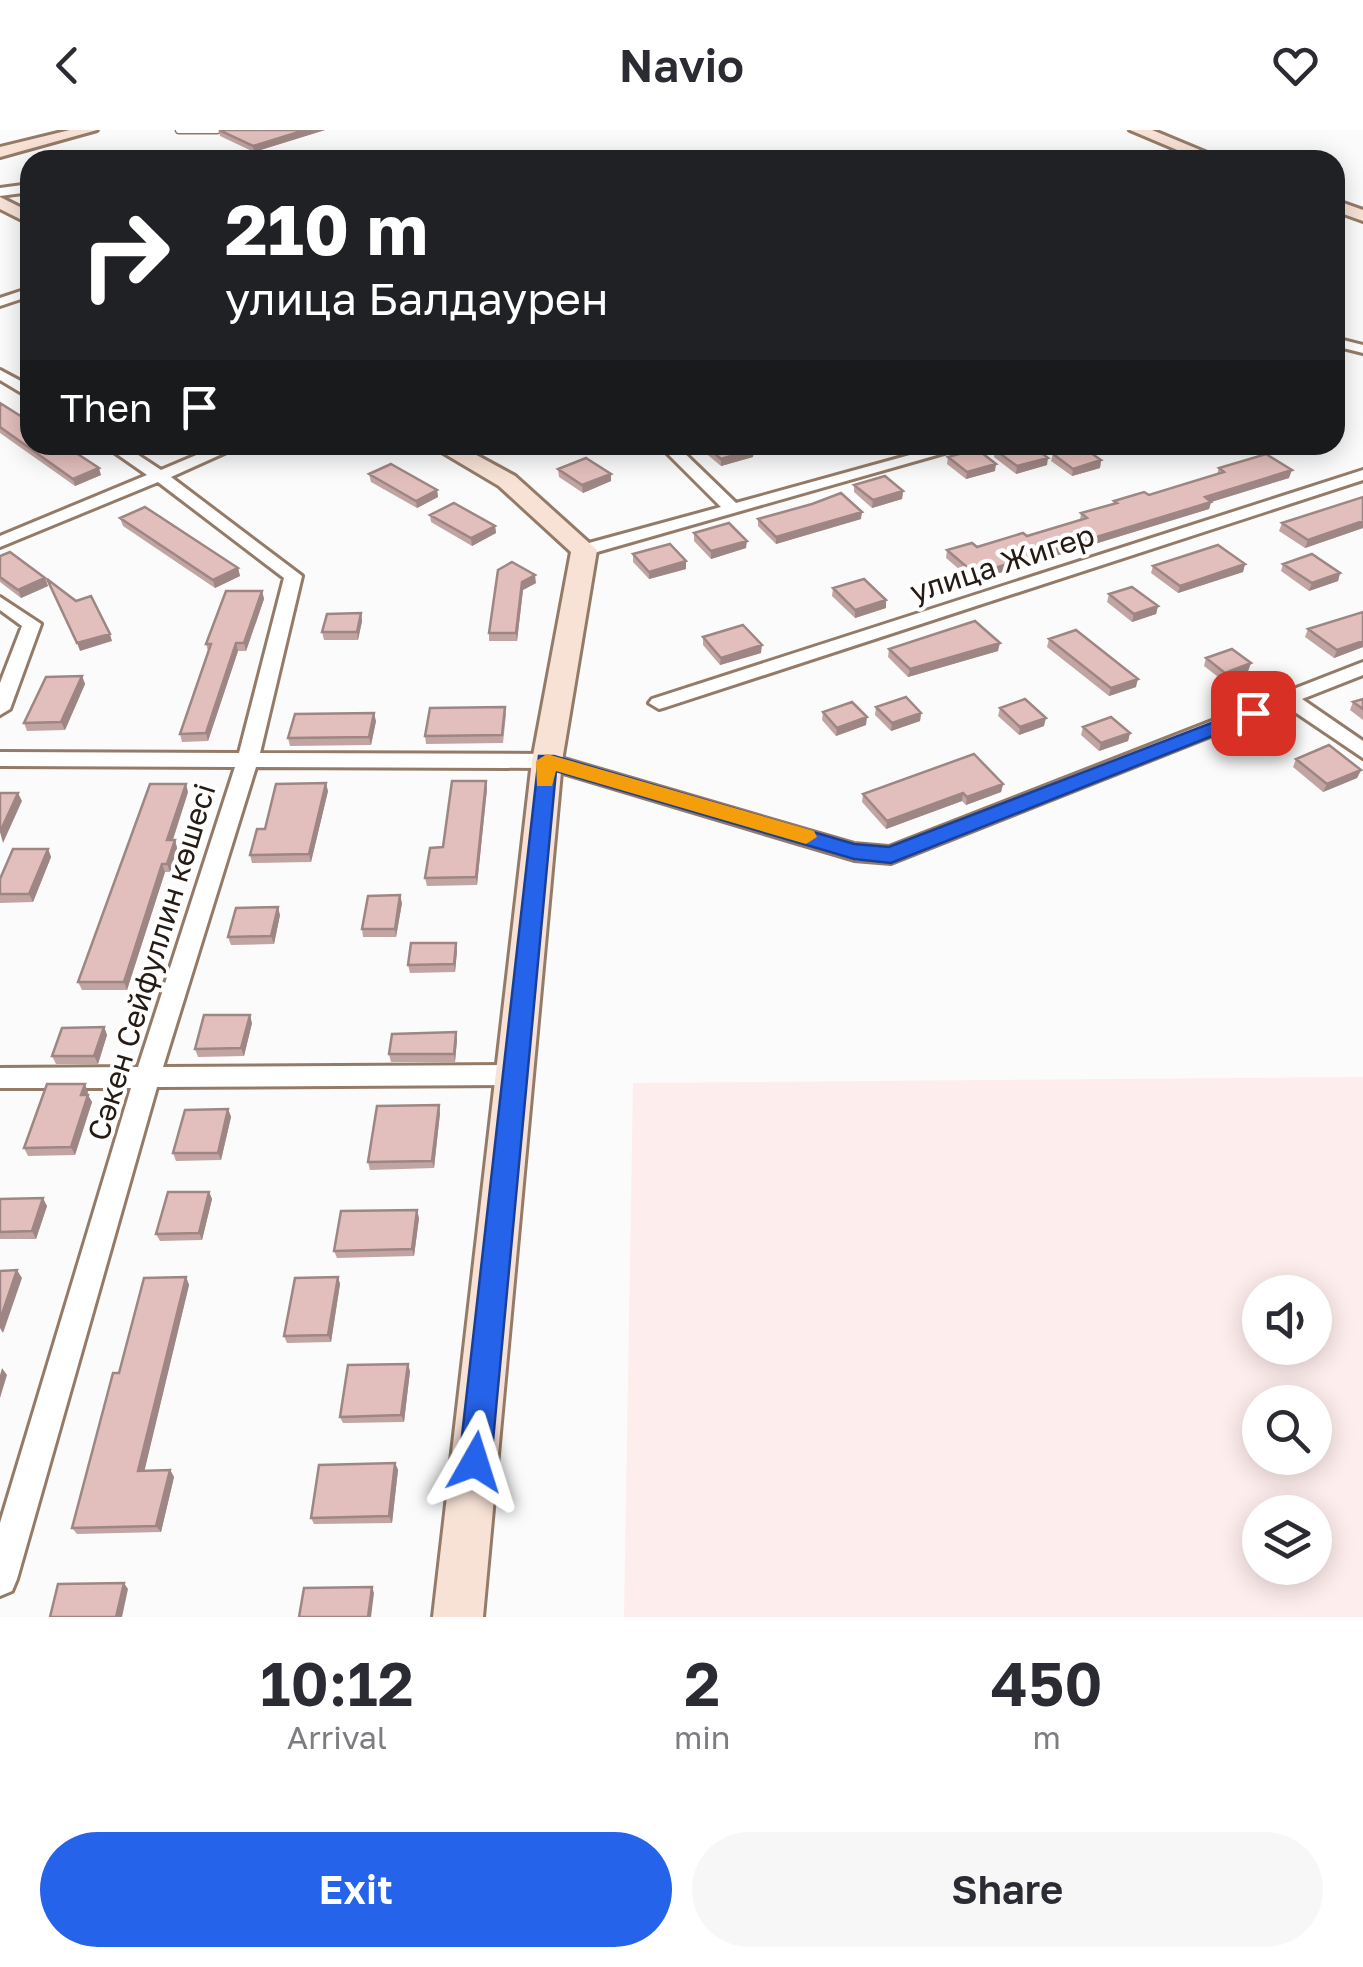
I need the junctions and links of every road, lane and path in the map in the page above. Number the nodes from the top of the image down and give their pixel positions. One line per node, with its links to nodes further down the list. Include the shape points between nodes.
1 (89, 130): 6 (street)
2 (178, 130): 3 (lane)
3 (217, 130)
4 (1138, 130): 5 (street)
5 (1190, 150)
6 (0, 152)
7 (128, 455): 13 (street, Сәкен Сейфуллин көшесі)
8 (210, 455): 13 (street)
9 (459, 455): 16 (street, via 507,481)
10 (677, 455): 14 (street)
11 (926, 455): 14 (street)
12 (1363, 475): 20 (street, улица Жигер)
13 (161, 476): 15 (street); 24 (street, Сәкен Сейфуллин көшесі, via 293,576)
14 (731, 507): 16 (street)
15 (0, 542)
16 (584, 550): 25 (street)
17 (0, 602): 21 (street, via 32,624)
18 (1363, 668): 19 (street)
19 (1289, 699): 22 (street); 25 (street, via 891,855 854,852)
20 (659, 703)
21 (0, 708)
22 (1363, 751)
23 (0, 759): 24 (street)
24 (248, 760): 25 (street); 28 (street, Сәкен Сейфуллин көшесі)
25 (547, 761): 26 (street)
26 (517, 1075): 28 (street); 30 (street)
27 (0, 1078): 28 (street)
28 (147, 1078): 29 (street, Сәкен Сейфуллин көшесі)
29 (0, 1579)
30 (458, 1617)

